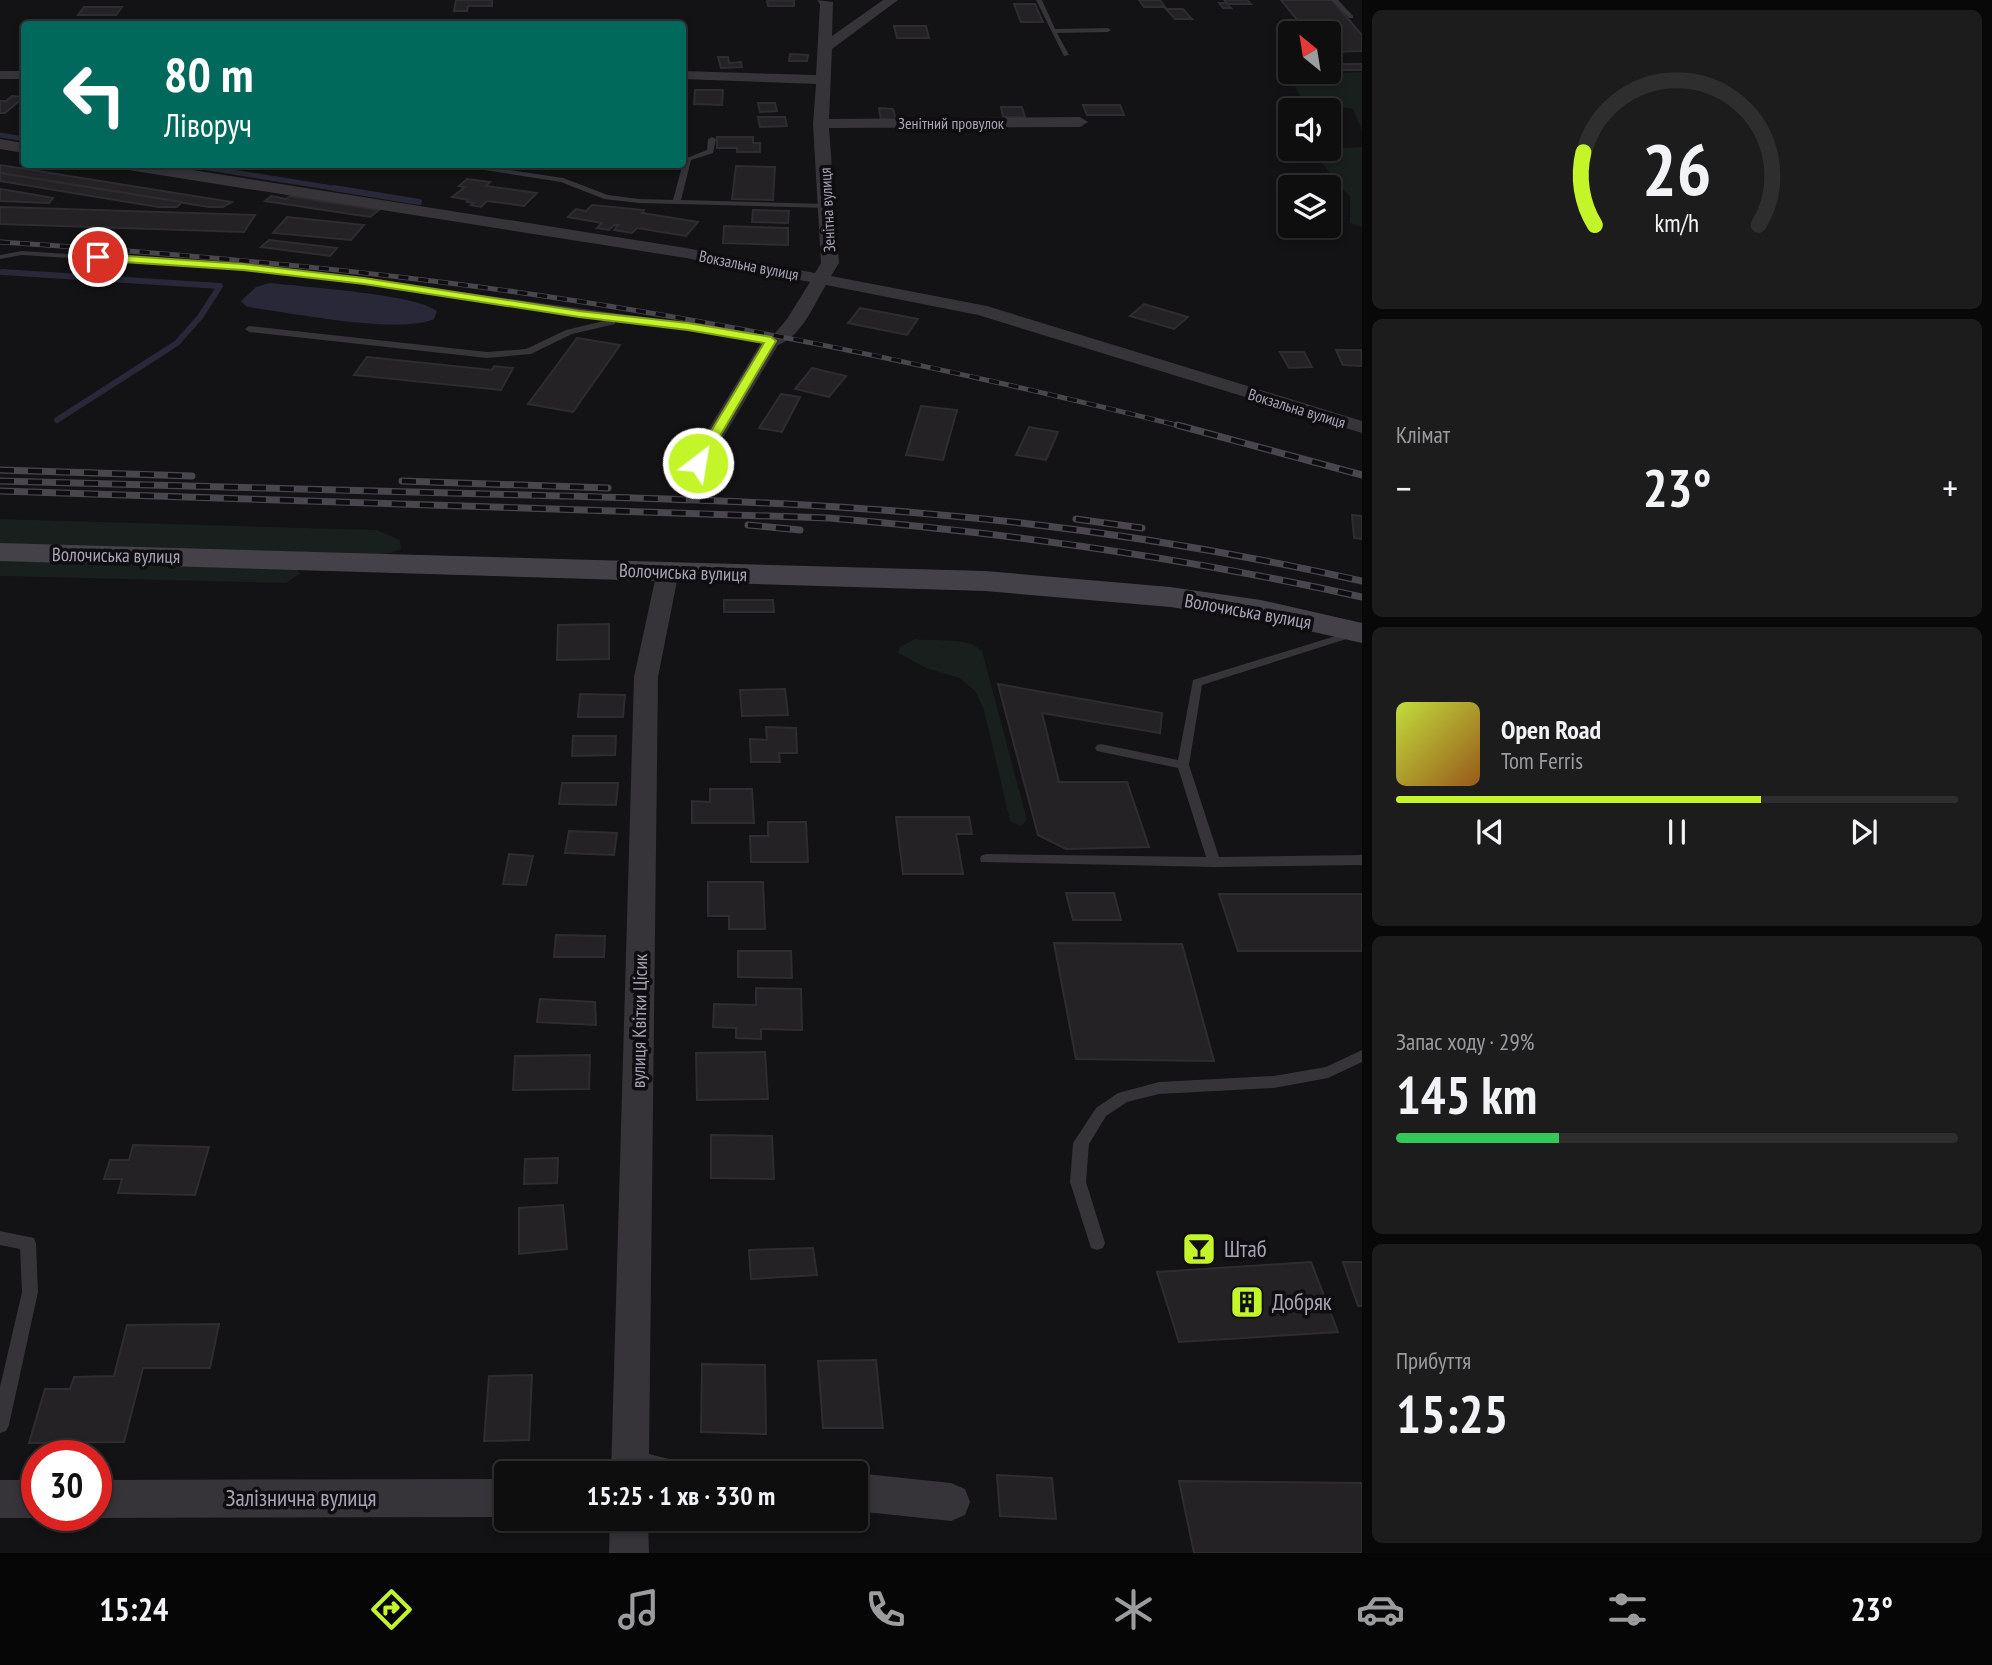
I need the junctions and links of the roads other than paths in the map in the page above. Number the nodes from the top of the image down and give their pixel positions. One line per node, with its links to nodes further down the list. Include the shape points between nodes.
1 (1039, 0): 7 (lane)
2 (1335, 0): 5 (lane)
3 (827, 1): 8 (street, Зенітна вулиця)
4 (886, 1): 8 (street)
5 (1351, 17)
6 (1108, 30): 7 (lane)
7 (1054, 31): 9 (lane)
8 (825, 47): 13 (street, Зенітна вулиця)
9 (1066, 55)
10 (0, 75): 11 (street)
11 (21, 75)
12 (686, 75): 13 (street)
13 (823, 80): 15 (street, Зенітна вулиця)
14 (1080, 122): 15 (street, Зенітний провулок)
15 (821, 124): 24 (street, Зенітна вулиця)
16 (712, 139): 19 (lane, via 710,151 688,159)
17 (0, 144): 18 (street)
18 (21, 148)
19 (686, 166)
20 (147, 168): 26 (street, Вокзальна вулиця, via 687,253)
21 (484, 168): 23 (lane, via 562,180 607,197)
22 (686, 168): 23 (lane)
23 (676, 203): 24 (lane)
24 (827, 206): 26 (street, Зенітна вулиця, via 830,263)
25 (0, 257): 27 (lane, via 22,253 243,267)
26 (822, 279): 29 (street, Зенітна вулиця, via 795,323); 30 (street, Вокзальна вулиця, via 981,310)
27 (643, 320): 28 (lane, via 584,328 516,355); 29 (lane)
28 (249, 329)
29 (771, 341): 31 (street, Зенітна вулиця)
30 (1362, 427)
31 (698, 463)
32 (0, 552): 33 (main road, Волочиська вулиця)
33 (668, 571): 34 (main road, Волочиська вулиця, via 985,582 1170,597 1261,610); 44 (street, вулиця Квітки Цісик, via 646,677)
34 (1361, 633): 36 (lane, via 1197,683)
35 (1101, 748): 36 (lane)
36 (1183, 765): 39 (lane)
37 (986, 859): 39 (lane)
38 (1362, 860): 39 (lane)
39 (1214, 862)
40 (1362, 1056): 42 (lane, via 1328,1072 1274,1082 1159,1088 1123,1097 1101,1112 1081,1143 1078,1182)
41 (0, 1238): 43 (lane, via 28,1243 30,1292)
42 (1097, 1243)
43 (0, 1425)
44 (641, 1461)
45 (868, 1493): 50 (street)
46 (494, 1497): 49 (street, Залізнична вулиця)
47 (0, 1499): 48 (street)
48 (21, 1499)
49 (112, 1499)
50 (951, 1502)
51 (629, 1531): 52 (street)
52 (629, 1553)

